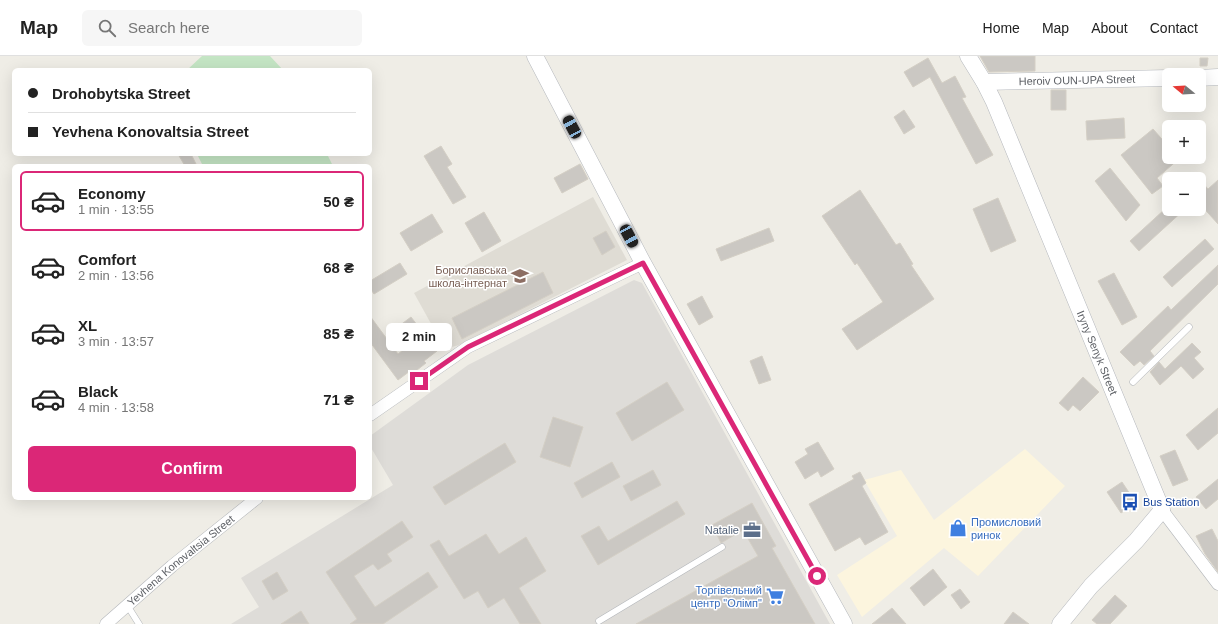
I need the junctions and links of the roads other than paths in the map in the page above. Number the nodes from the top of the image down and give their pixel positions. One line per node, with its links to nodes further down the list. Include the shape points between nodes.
1 (535, 56): 7 (street)
2 (968, 56): 6 (street, Iryny Senyk Street)
3 (1218, 77): 5 (street)
4 (1162, 78): 6 (street, Heroiv OUN-UPA Street)
5 (1206, 78)
6 (984, 82): 12 (street, Iryny Senyk Street)
7 (643, 263): 10 (street, via 468,347); 19 (street)
8 (1189, 327): 9 (lane)
9 (1133, 382)
10 (372, 414)
11 (255, 500): 15 (street, Yevhena Konovaltsia Street)
12 (1162, 510): 14 (street); 20 (street, via 1136,541 1091,586)
13 (722, 547): 16 (lane)
14 (1218, 584)
15 (128, 605): 17 (street, Yevhena Konovaltsia Street); 18 (lane)
16 (598, 623)
17 (106, 624)
18 (139, 624)
19 (844, 624)
20 (1060, 624)

